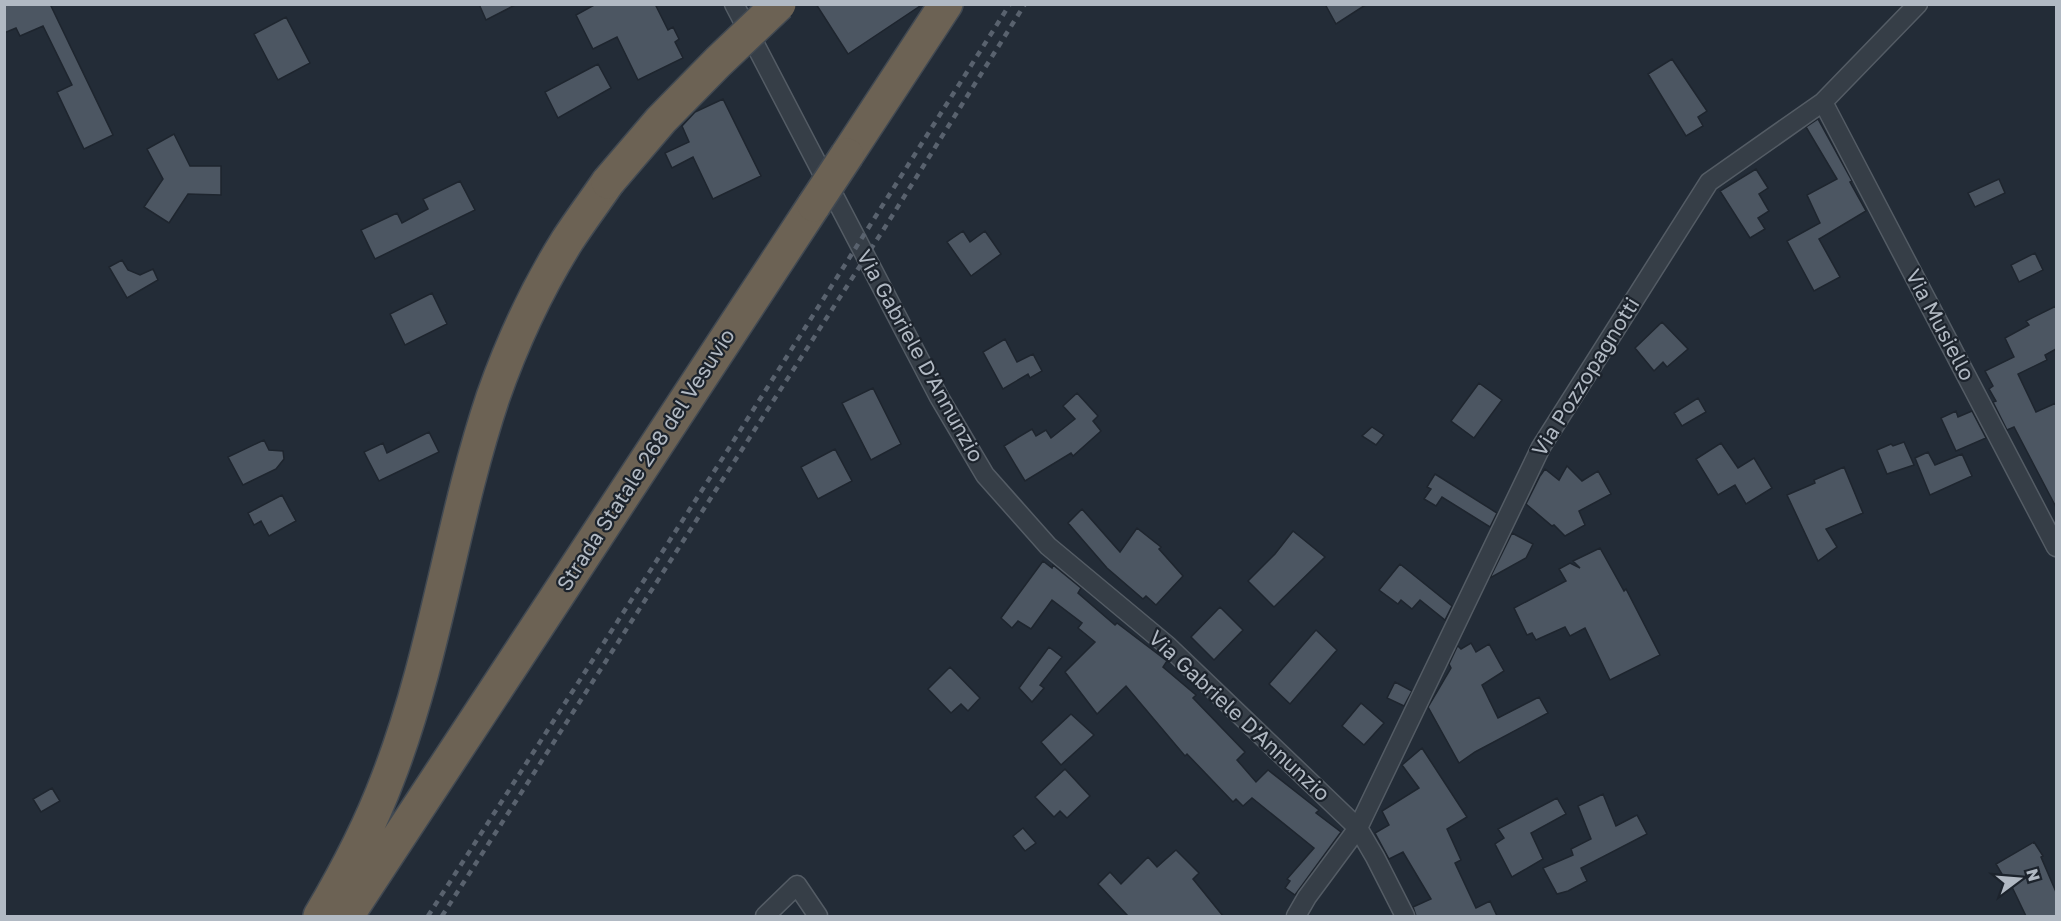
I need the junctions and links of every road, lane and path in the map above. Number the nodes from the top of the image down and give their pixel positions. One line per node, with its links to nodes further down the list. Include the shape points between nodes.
1 (734, 4): 7 (street, Via Gabriele D'Annunzio, via 939,397 985,475 1048,546 1168,646)
2 (779, 4): 8 (highway, bridge, via 661,120 608,182 537,295 493,397 422,668 392,766 368,827)
3 (946, 4): 9 (highway, Strada Statale 268 del Vesuvio, bridge)
4 (1918, 4): 5 (street, Via Pozzopagnotti)
5 (1823, 102): 6 (street, Via Musiello); 7 (street, Via Pozzopagnotti, via 1709,182 1541,447)
6 (2056, 547)
7 (1358, 828): 12 (street, Via Pozzopagnotti); 13 (street, Via Gabriele D'Annunzio)
8 (320, 916)
9 (347, 916)
10 (765, 916): 11 (street, via 797,885)
11 (819, 916)
12 (1296, 916)
13 (1405, 916)

